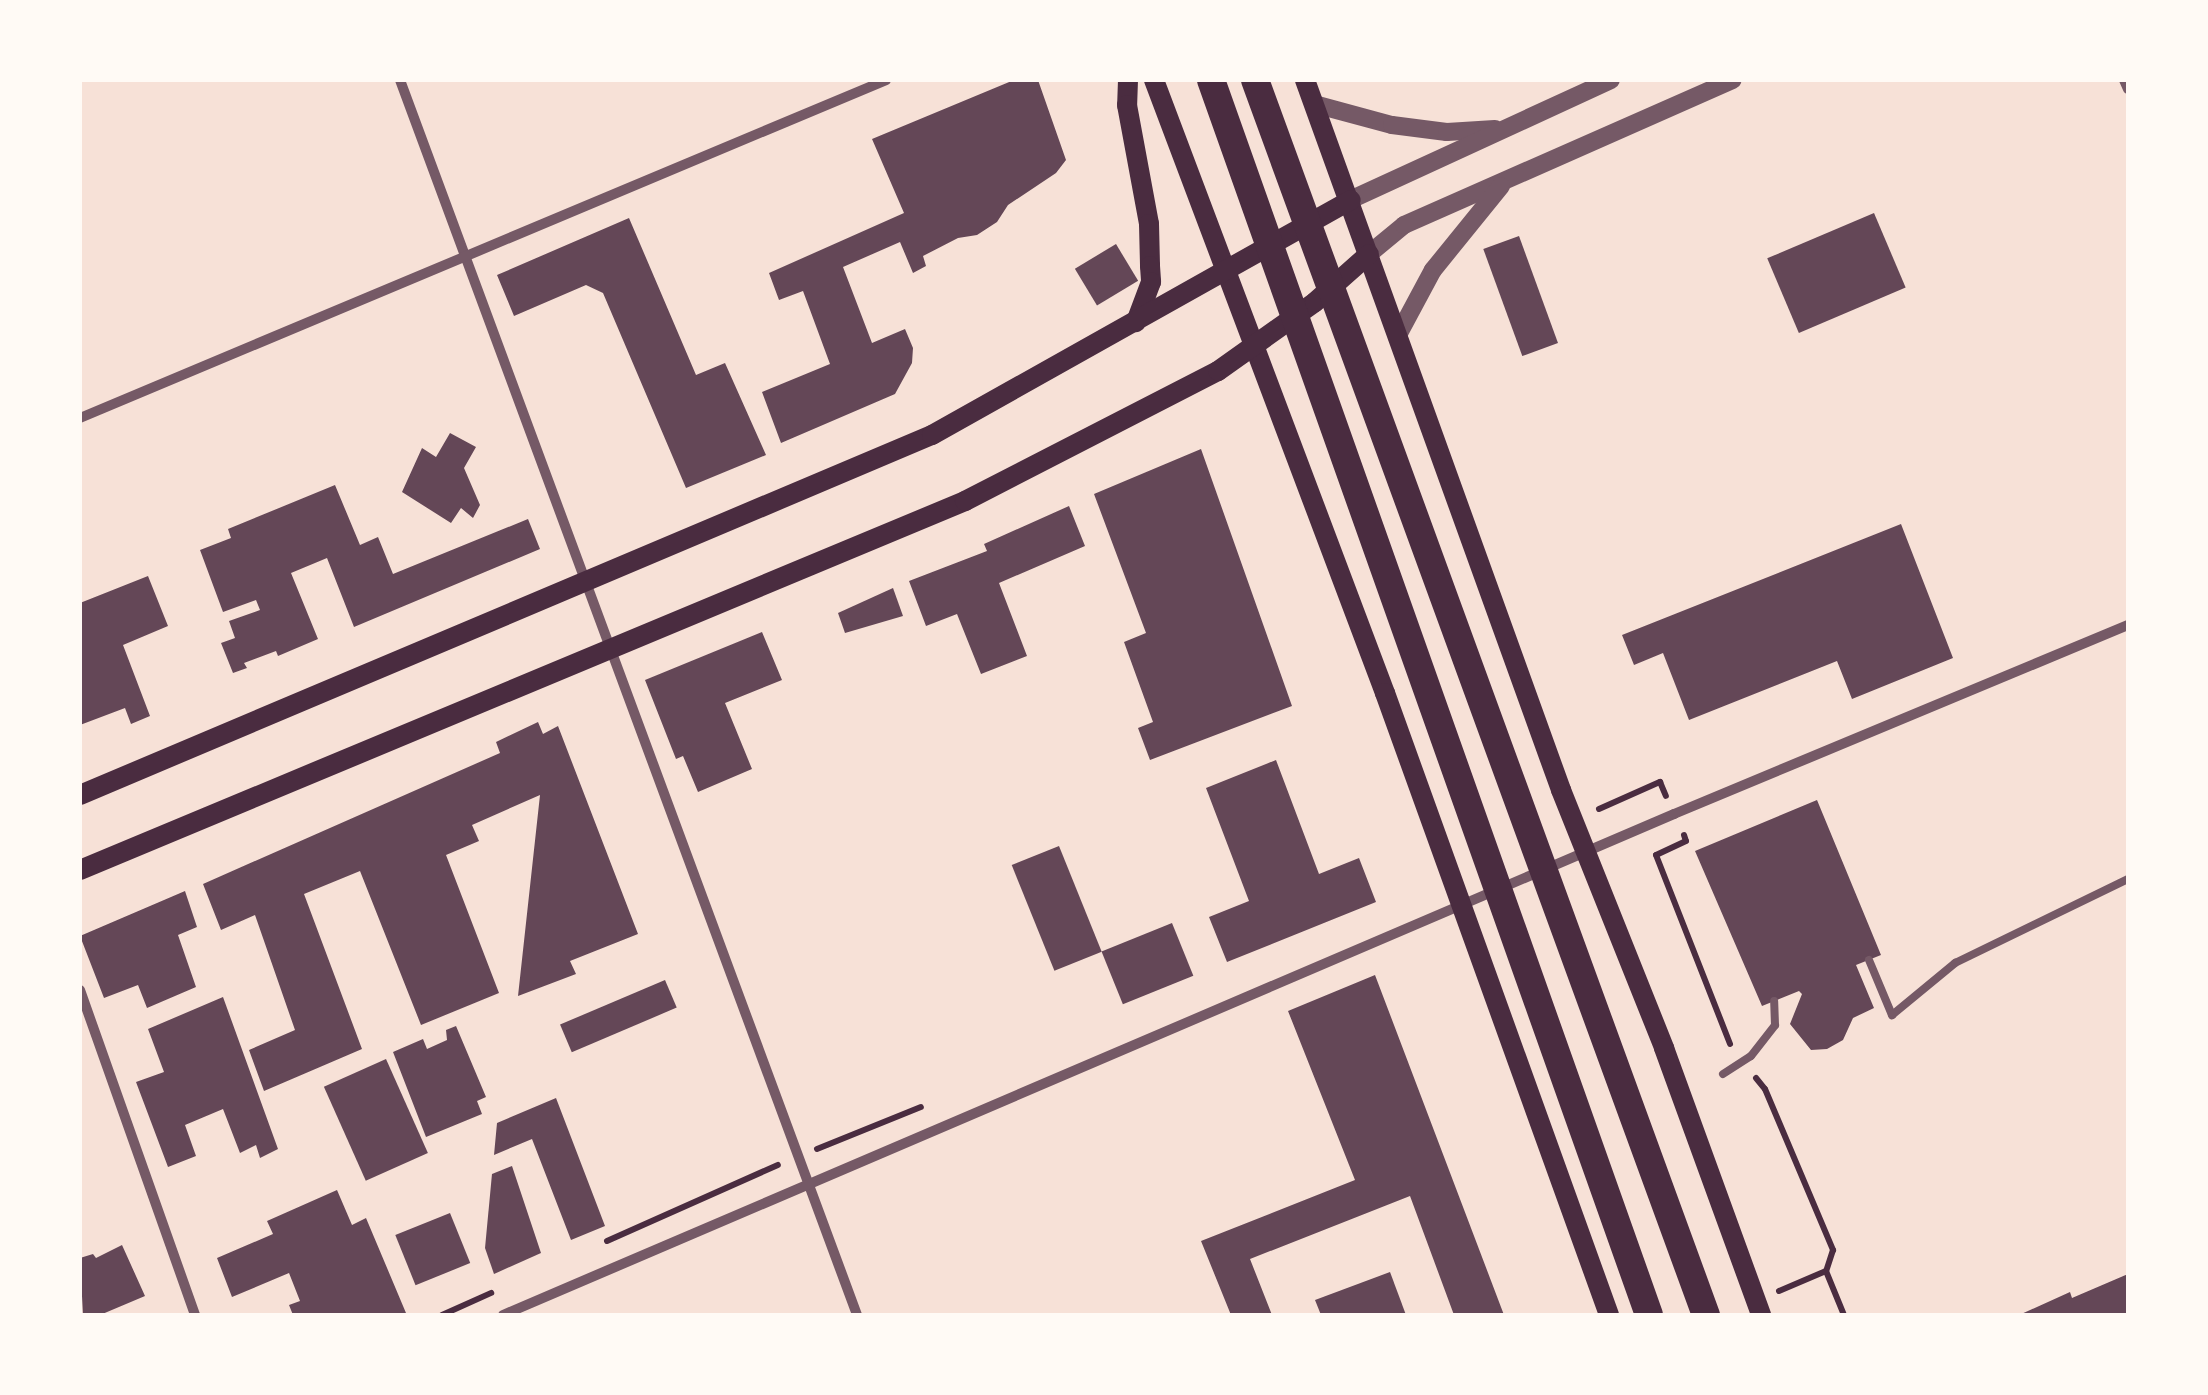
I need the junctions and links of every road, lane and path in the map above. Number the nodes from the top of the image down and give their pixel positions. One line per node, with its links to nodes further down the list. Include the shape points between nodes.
1 (400, 80): 17 (street)
2 (886, 80): 17 (street)
3 (1128, 80): 19 (main road, via 1150,266)
4 (1154, 80): 18 (main road, via 1201,212)
5 (1211, 80): 42 (highway)
6 (1255, 80): 43 (highway)
7 (1306, 80): 12 (main road)
8 (1612, 80): 13 (street)
9 (1732, 80): 14 (street)
10 (2124, 80): 11 (street)
11 (2128, 88)
12 (1314, 104): 13 (street, via 1447,132); 15 (main road)
13 (1505, 128): 15 (street)
14 (1508, 178): 16 (street, via 1404,225); 20 (street, via 1433,270)
15 (1350, 200): 16 (main road); 18 (main road)
16 (1369, 254): 20 (main road); 21 (main road)
17 (464, 256): 22 (street); 23 (street)
18 (1228, 265): 19 (main road); 21 (main road)
19 (1136, 322): 23 (main road, via 932,436)
20 (1398, 337): 28 (main road)
21 (1257, 346): 25 (main road, via 965,501); 32 (main road)
22 (80, 418)
23 (589, 582): 25 (street); 26 (main road)
24 (2128, 625): 27 (street)
25 (613, 647): 30 (main road); 37 (street)
26 (80, 795)
27 (1674, 814): 28 (path, via 1660,782); 29 (street)
28 (1573, 820): 29 (main road)
29 (1587, 854): 32 (street); 44 (main road)
30 (80, 870)
31 (2128, 878): 33 (lane, via 1954,964 1892,1016)
32 (1461, 908): 37 (street); 41 (main road)
33 (1869, 960)
34 (80, 990): 38 (street)
35 (1774, 1001): 36 (lane, via 1776,1025 1750,1056)
36 (1723, 1074)
37 (809, 1184): 39 (street); 40 (street)
38 (195, 1315)
39 (503, 1315)
40 (858, 1315)
41 (1609, 1315)
42 (1650, 1315)
43 (1706, 1315)
44 (1761, 1315)

